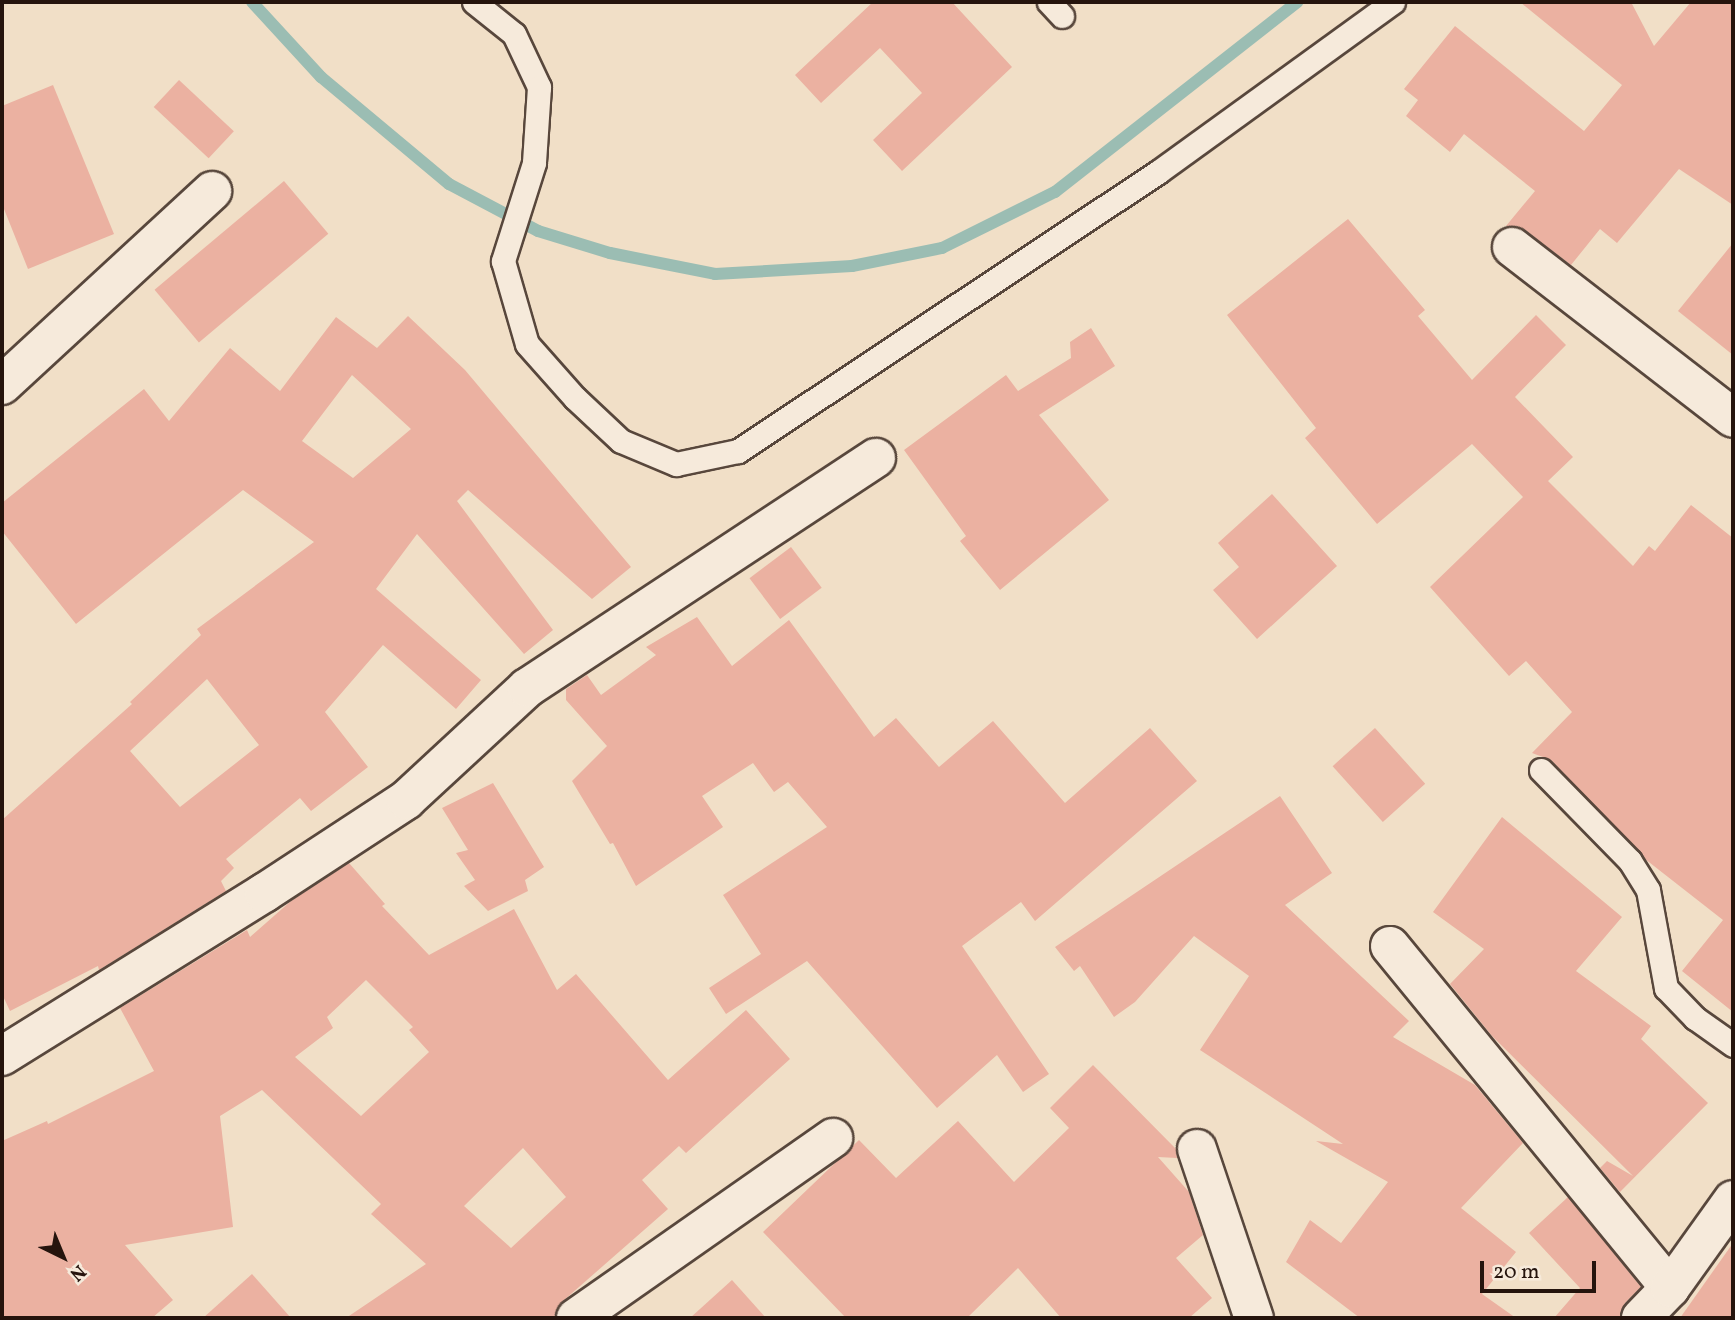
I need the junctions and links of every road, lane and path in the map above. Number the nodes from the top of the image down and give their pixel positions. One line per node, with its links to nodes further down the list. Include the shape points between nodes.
1 (474, 2): 2 (lane, via 514,34 539,87 534,163 503,261 527,344 621,441 676,464 738,451 1158,172)
2 (1393, 2)
3 (212, 191): 5 (street)
4 (1512, 247): 6 (street)
5 (2, 386)
6 (1733, 418)
7 (876, 458): 11 (street, via 527,688 407,800)
8 (1541, 770): 10 (lane, via 1630,861 1648,890 1666,988 1695,1018)
9 (1390, 946): 15 (street)
10 (1733, 1045)
11 (2, 1056)
12 (833, 1138): 16 (street)
13 (1197, 1149): 17 (street)
14 (1733, 1200): 15 (street)
15 (1670, 1288): 18 (street)
16 (576, 1318)
17 (1254, 1318)
18 (1642, 1318)

